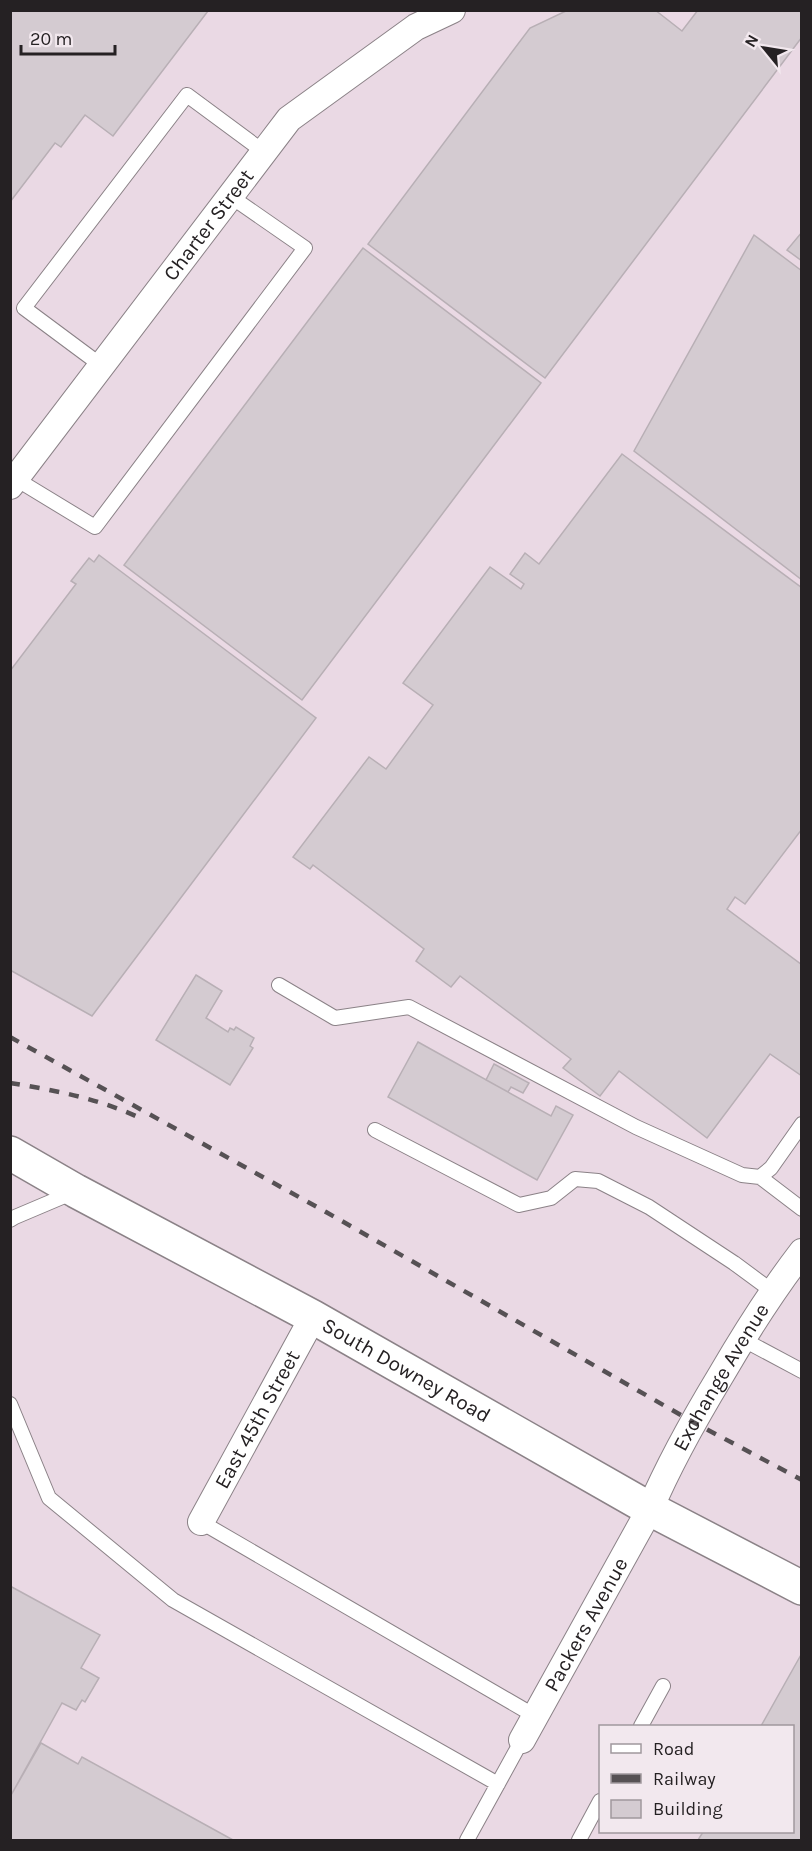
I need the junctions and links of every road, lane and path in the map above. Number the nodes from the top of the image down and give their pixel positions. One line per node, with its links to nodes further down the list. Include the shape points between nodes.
1 (452, 10): 2 (street, Charter Street, via 416,27 289,119)
2 (264, 152): 3 (street, Charter Street); 4 (lane, via 187,95 24,308)
3 (230, 196): 4 (street, Charter Street); 5 (lane, via 305,248 95,527)
4 (102, 366): 5 (street, Charter Street)
5 (13, 483)
6 (279, 985): 10 (lane, via 334,1018 409,1007 636,1127 742,1175)
7 (801, 1124): 10 (lane, via 771,1168)
8 (375, 1130): 15 (lane, via 519,1205 551,1198 575,1179 598,1181 649,1207)
9 (10, 1153): 11 (main road, South Downey Road)
10 (760, 1177): 12 (lane)
11 (76, 1191): 13 (lane); 16 (main road, South Downey Road)
12 (801, 1209)
13 (10, 1220)
14 (801, 1252): 15 (street, Exchange Avenue)
15 (772, 1291): 17 (street, Exchange Avenue)
16 (313, 1317): 20 (main road, South Downey Road); 21 (street, East 45th Street)
17 (742, 1339): 18 (lane); 20 (street, Exchange Avenue, via 682,1442)
18 (801, 1371)
19 (10, 1404): 27 (lane, via 49,1498 173,1600)
20 (650, 1509): 22 (main road, South Downey Road); 24 (street, Packers Avenue)
21 (201, 1522): 24 (lane)
22 (801, 1588)
23 (663, 1686): 25 (lane)
24 (535, 1716): 26 (street, Packers Avenue)
25 (642, 1725)
26 (522, 1740): 27 (lane)
27 (498, 1784): 29 (lane)
28 (599, 1803): 30 (lane)
29 (467, 1840)
30 (579, 1840)

